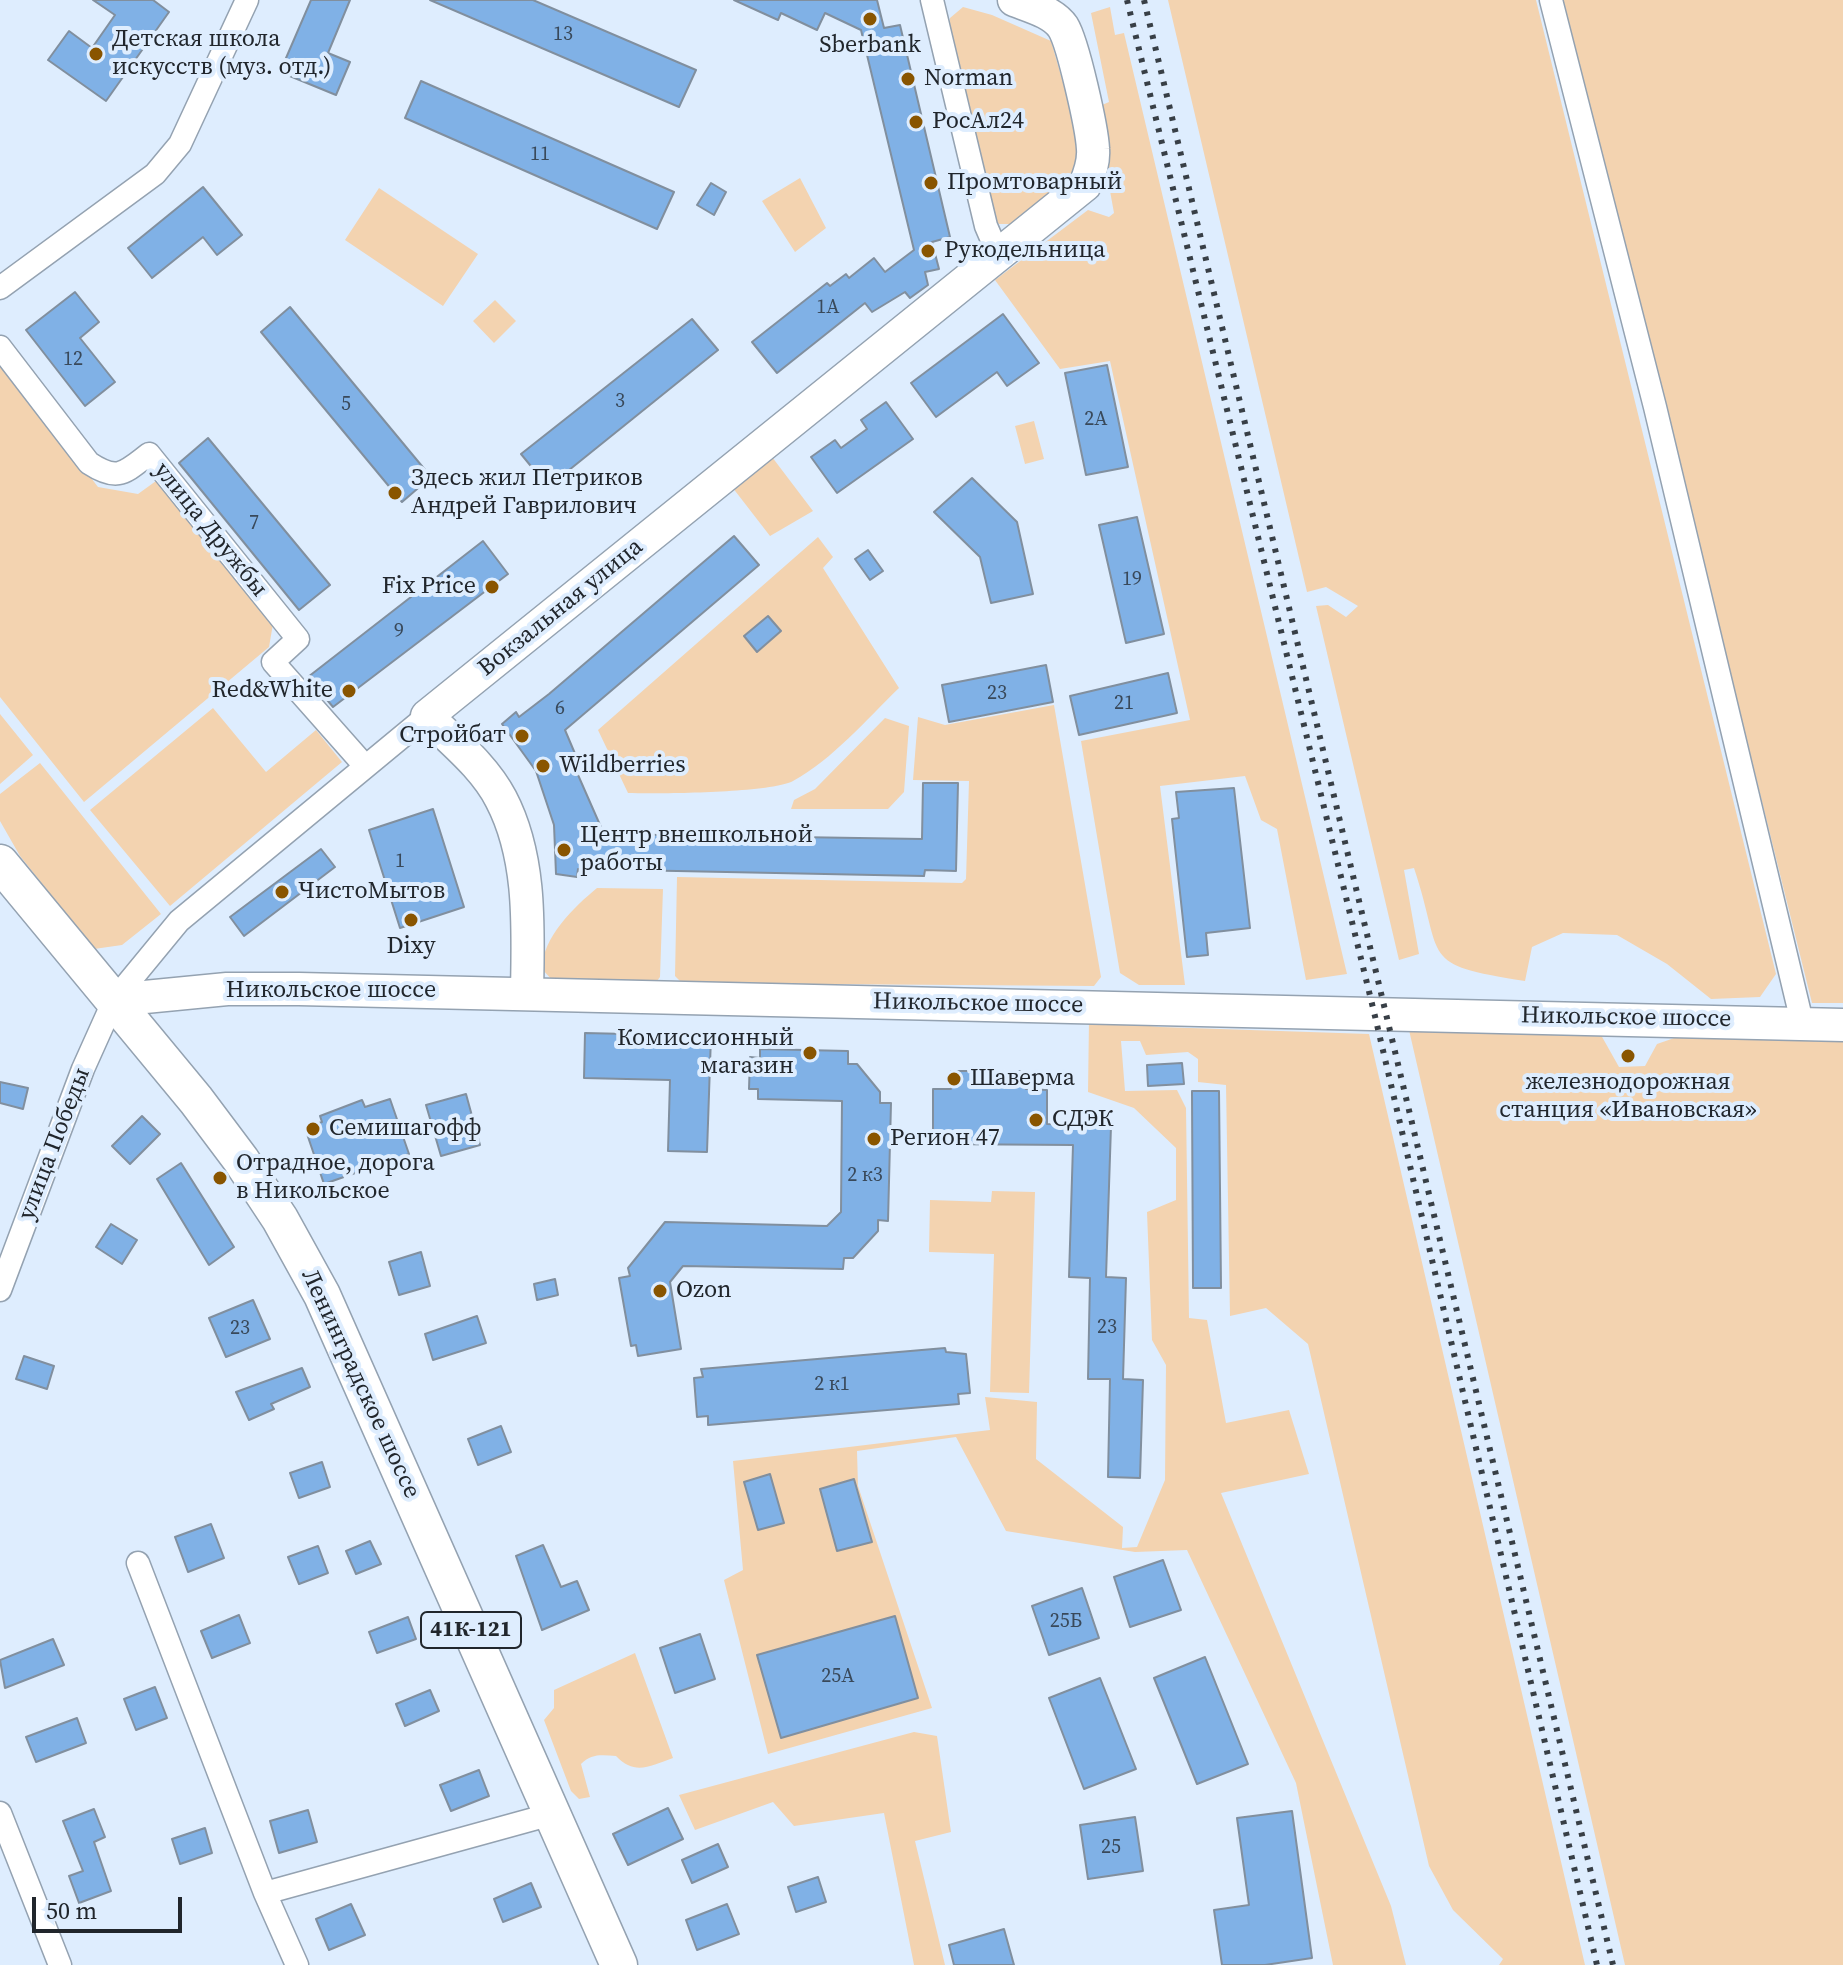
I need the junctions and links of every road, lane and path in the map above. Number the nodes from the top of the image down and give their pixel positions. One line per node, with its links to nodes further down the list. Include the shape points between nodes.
1 (247, 0): 6 (street, via 205,95 155,174)
2 (932, 0): 5 (street, via 986,226)
3 (1014, 0): 5 (main road, Вокзальная улица, via 1062,25 1094,148 1085,185)
4 (1551, 0): 13 (street)
5 (998, 254): 8 (main road, Вокзальная улица)
6 (0, 288)
7 (0, 347): 9 (street, улица Дружбы, via 89,463 106,474 123,474 149,454 298,639 273,662)
8 (427, 716): 9 (street, Вокзальная улица); 11 (main road, via 478,766 502,800 527,893)
9 (365, 766): 12 (street, Вокзальная улица, via 179,921)
10 (0, 863): 12 (main road, Ленинградское шоссе / 41К-121)
11 (527, 994): 12 (main road, Никольское шоссе, via 250,988); 13 (main road, Никольское шоссе)
12 (114, 1000): 15 (street, улица Победы); 18 (main road, Ленинградское шоссе / 41К-121, via 241,1160 315,1282)
13 (1802, 1022): 14 (main road, Никольское шоссе)
14 (1843, 1025)
15 (0, 1290)
16 (138, 1563): 19 (street)
17 (0, 1813): 20 (street)
18 (552, 1814): 19 (street); 22 (main road, Ленинградское шоссе / 41К-121)
19 (265, 1893): 21 (street)
20 (60, 1965)
21 (297, 1965)
22 (619, 1965)

